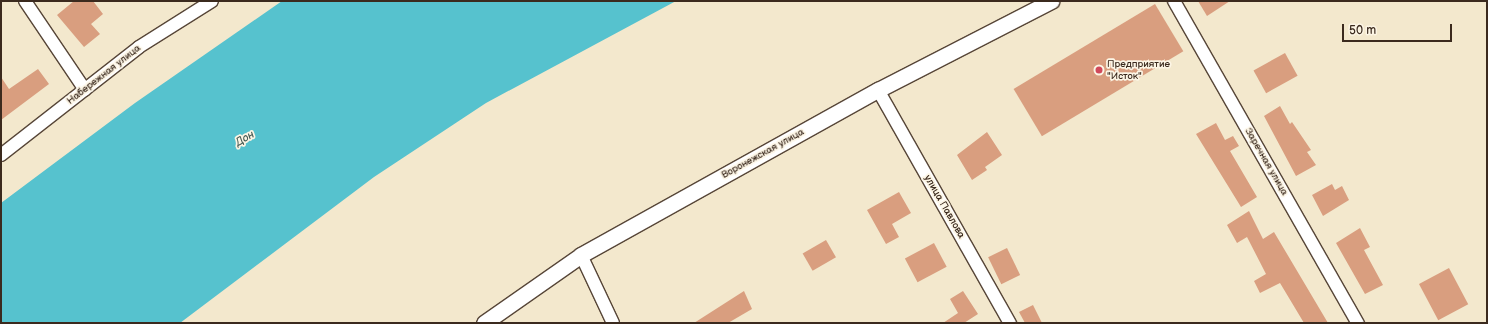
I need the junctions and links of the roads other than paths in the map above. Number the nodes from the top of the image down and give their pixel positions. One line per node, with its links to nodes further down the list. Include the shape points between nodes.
1 (25, 1): 5 (street)
2 (212, 1): 5 (street, Набережная улица, via 139,46)
3 (1051, 1): 6 (street, Воронежская улица)
4 (1174, 1): 12 (street, Заречная улица)
5 (85, 90): 7 (street, Набережная улица)
6 (878, 90): 8 (street, Воронежская улица); 11 (street, улица Павлова)
7 (1, 154)
8 (581, 255): 9 (street, Воронежская улица); 10 (street)
9 (484, 323)
10 (614, 323)
11 (1010, 323)
12 (1358, 323)

